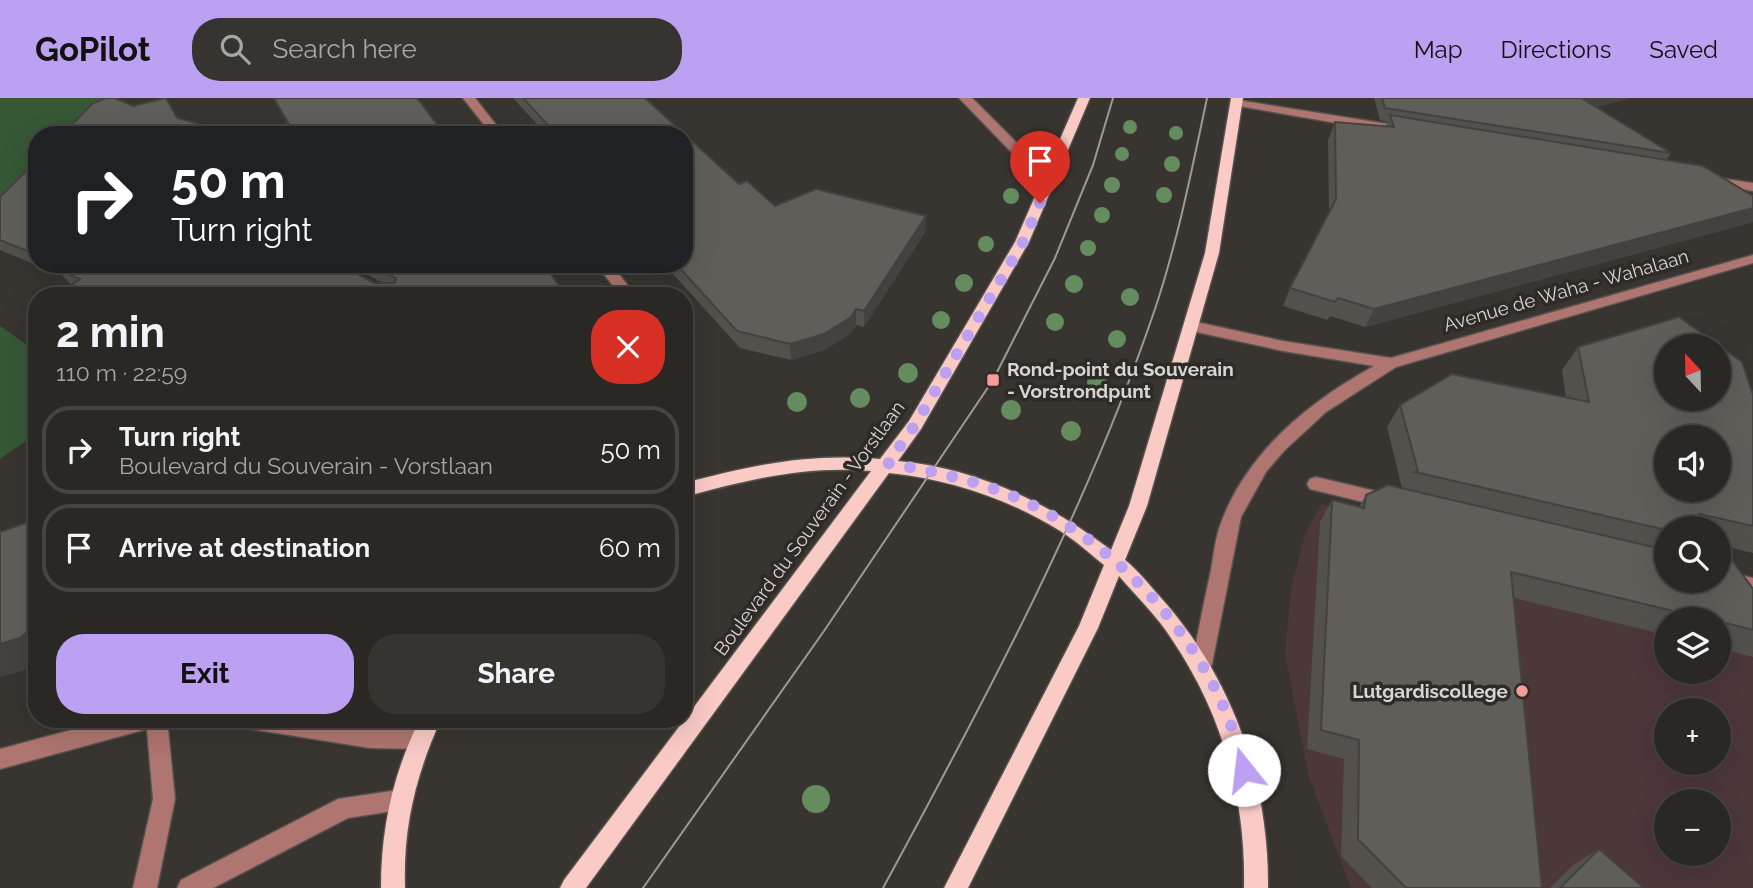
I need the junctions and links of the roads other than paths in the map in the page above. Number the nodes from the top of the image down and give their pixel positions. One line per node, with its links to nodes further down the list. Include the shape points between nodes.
1 (468, 98): 5 (street)
2 (965, 98): 8 (street)
3 (1084, 98): 8 (main road, Boulevard du Souverain - Vorstlaan)
4 (1237, 101): 6 (street); 13 (main road, via 1212,253)
5 (491, 126)
6 (1410, 131)
7 (1698, 178): 9 (street)
8 (1049, 183): 15 (main road, Boulevard du Souverain - Vorstlaan, via 1023,242)
9 (1753, 187)
10 (1753, 259): 14 (street, Avenue de Waha - Wahalaan)
11 (610, 273): 12 (street)
12 (622, 287)
13 (1192, 327): 14 (street, Avenue de Waha - Wahalaan); 19 (main road)
14 (1391, 363): 22 (street, Avenue de Waha - Wahalaan, via 1322,407 1286,437 1254,477 1231,519)
15 (888, 463): 17 (main road, via 806,461 724,476); 19 (main road, via 966,480 1027,502); 23 (main road, Boulevard du Souverain - Vorstlaan)
16 (1316, 484): 18 (street)
17 (693, 487)
18 (1406, 505)
19 (1118, 562): 22 (main road, via 1165,611); 35 (main road)
20 (1731, 581): 21 (street)
21 (1753, 586)
22 (1202, 664): 36 (main road, via 1239,747 1258,841)
23 (693, 725)
24 (115, 728): 29 (street)
25 (158, 728): 31 (street, via 164,799)
26 (307, 728): 28 (street, via 370,738)
27 (691, 728): 34 (main road, Boulevard du Souverain - Vorstlaan)
28 (426, 729): 30 (main road)
29 (0, 759)
30 (398, 802): 32 (street, via 346,807); 33 (main road, via 391,847)
31 (145, 888)
32 (189, 888)
33 (393, 888)
34 (572, 888)
35 (956, 888)
36 (1256, 888)

